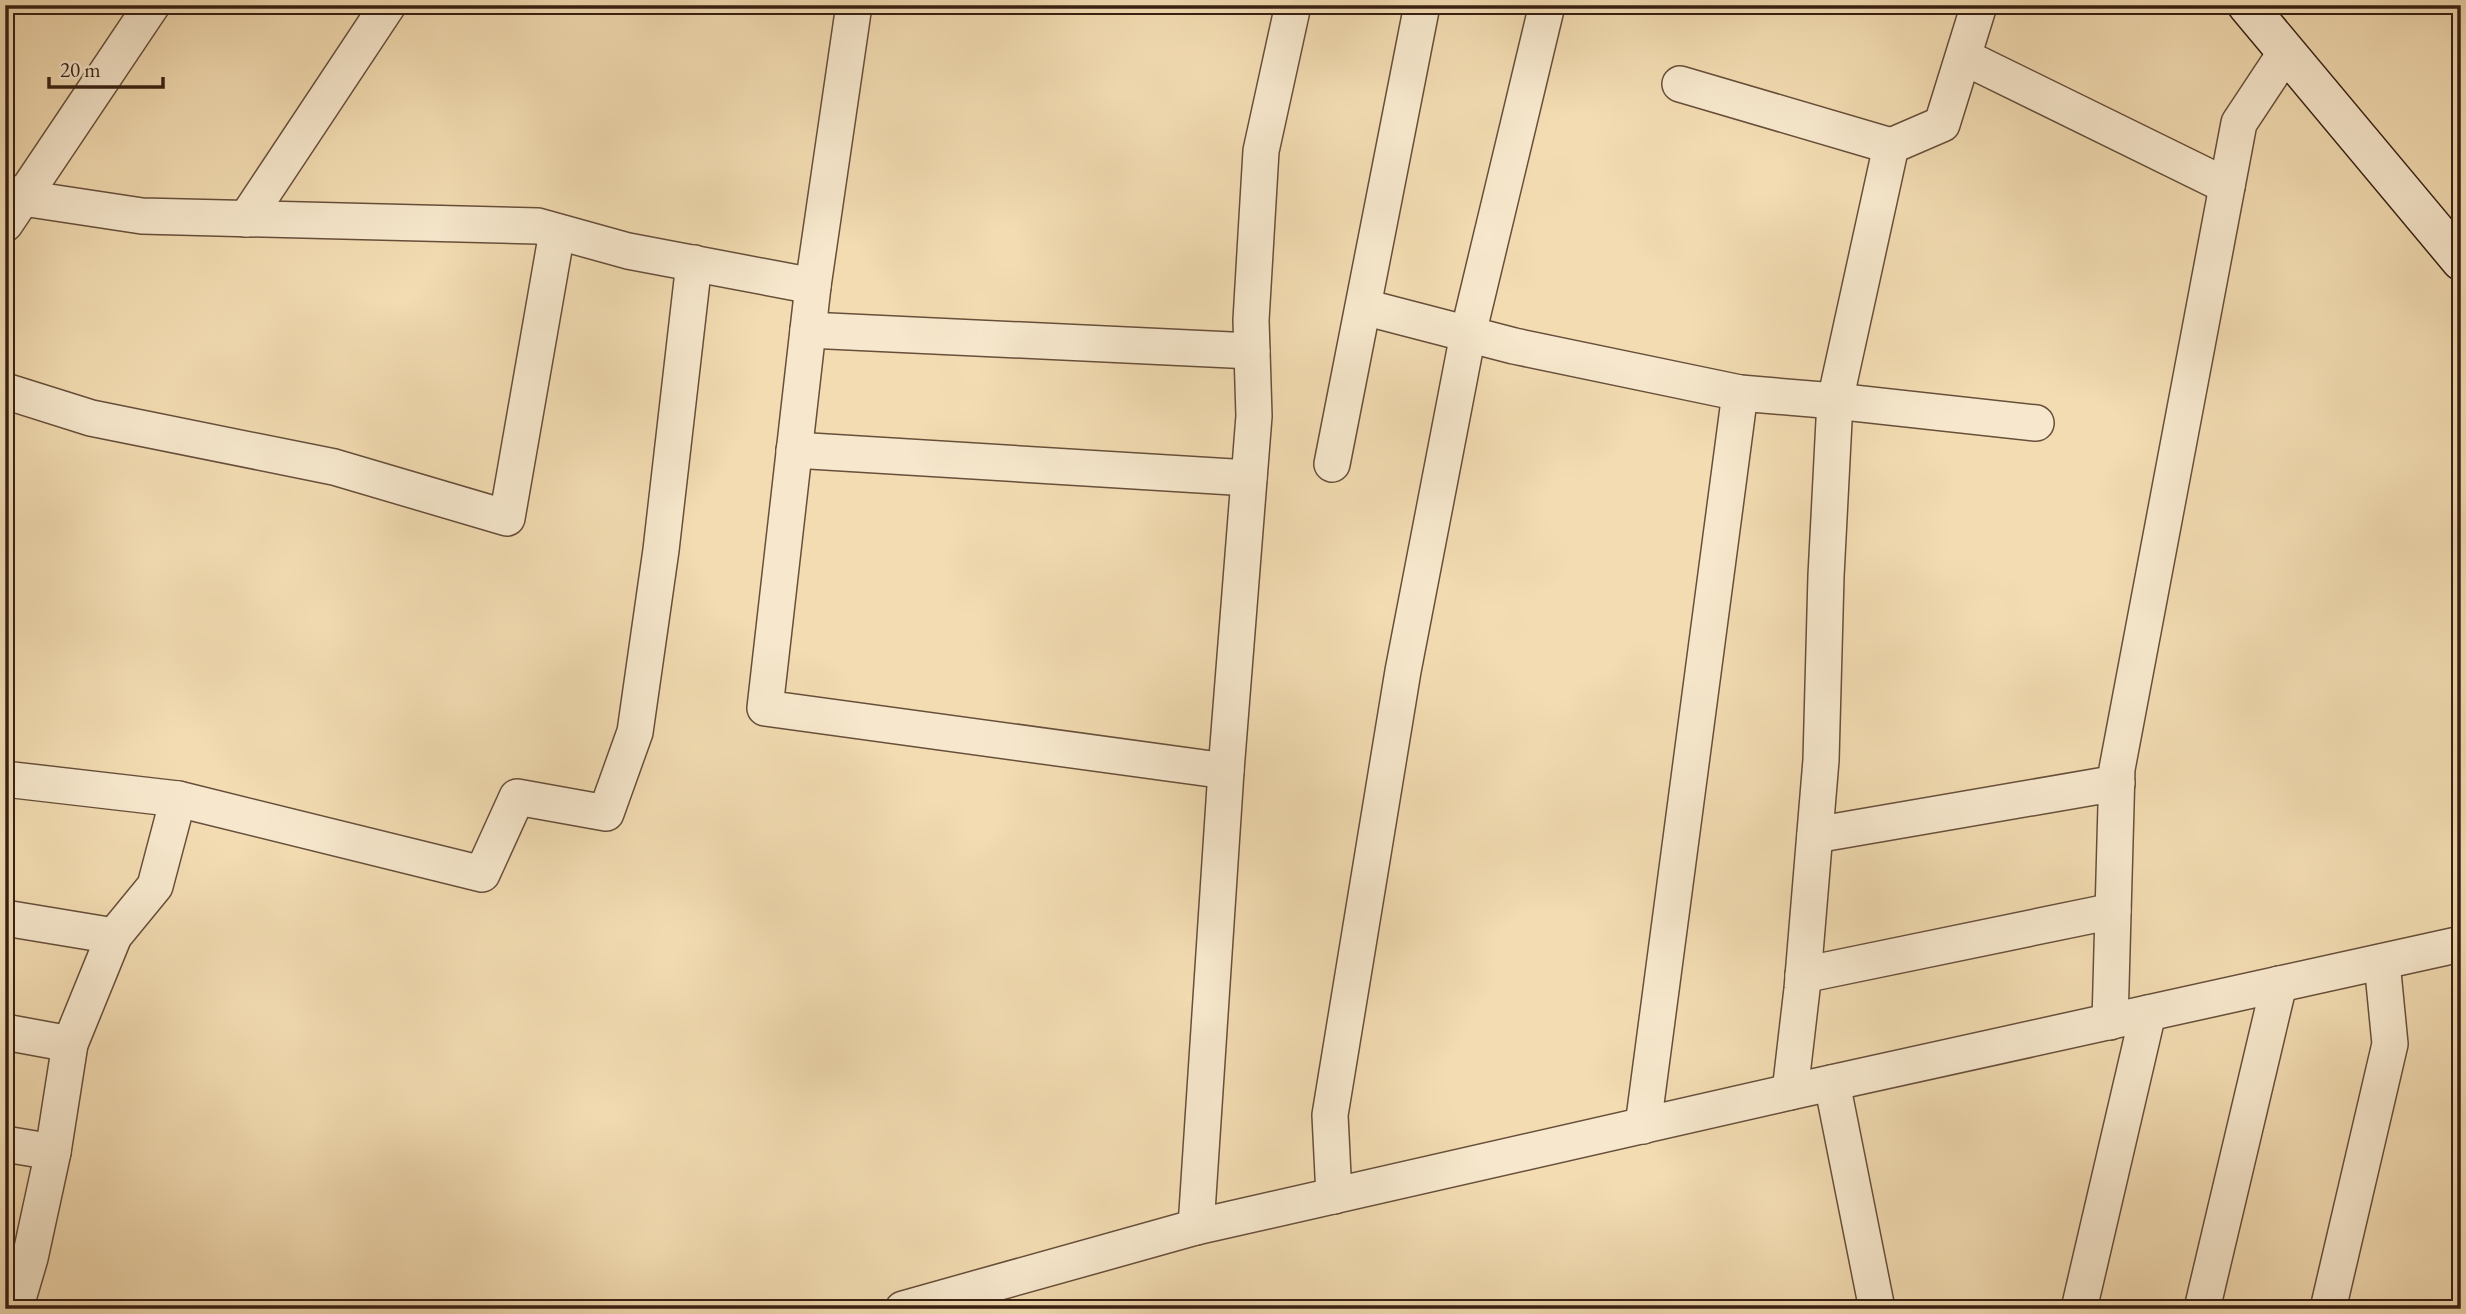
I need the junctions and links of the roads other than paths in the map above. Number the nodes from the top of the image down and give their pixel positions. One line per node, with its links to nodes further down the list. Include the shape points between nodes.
1 (152, 5): 14 (street)
2 (388, 5): 15 (street)
3 (854, 5): 19 (street)
4 (1293, 5): 23 (street, via 1261,151)
5 (1422, 5): 20 (street)
6 (1547, 5): 22 (street)
7 (1979, 5): 10 (street)
8 (2247, 5): 9 (street)
9 (2286, 52): 13 (street, via 2239,123); 17 (street)
10 (1964, 57): 12 (street, via 1942,124); 13 (street)
11 (1679, 84): 12 (street)
12 (1892, 146): 26 (street)
13 (2227, 186): 33 (street)
14 (11, 205): 15 (street)
15 (246, 219): 16 (street, via 538,226)
16 (557, 232): 18 (street); 24 (street, via 507,518 334,467 91,418)
17 (2461, 261)
18 (694, 263): 19 (street); 34 (street, via 662,550 635,732 606,813 516,797 482,874)
19 (813, 286): 21 (street)
20 (1364, 307): 22 (street); 29 (street)
21 (808, 330): 23 (street); 28 (street)
22 (1468, 334): 25 (street); 52 (street, via 1403,671 1330,1115)
23 (1252, 351): 30 (street, via 1254,416)
24 (5, 391)
25 (1740, 393): 26 (street); 49 (street)
26 (1835, 401): 27 (street); 35 (street)
27 (2036, 423)
28 (794, 450): 30 (street); 31 (street, via 765,708)
29 (1332, 464)
30 (1249, 478): 31 (street)
31 (1226, 771): 53 (street)
32 (5, 779): 34 (street)
33 (2117, 783): 35 (street); 36 (street)
34 (178, 799): 38 (street, via 155,886)
35 (1815, 835): 41 (street)
36 (2113, 911): 41 (street); 44 (street)
37 (5, 918): 38 (street)
38 (114, 936): 46 (street)
39 (2461, 944): 40 (street)
40 (2382, 961): 42 (street); 60 (street, via 2390,1044)
41 (1803, 975): 48 (street)
42 (2279, 984): 43 (street); 59 (street)
43 (2148, 1013): 44 (street); 58 (street)
44 (2110, 1021): 47 (street)
45 (5, 1032): 46 (street)
46 (70, 1044): 51 (street)
47 (1832, 1083): 48 (street); 57 (street)
48 (1790, 1092): 49 (street)
49 (1643, 1126): 52 (street)
50 (5, 1144): 51 (street)
51 (53, 1152): 54 (street)
52 (1334, 1196): 53 (street)
53 (1196, 1227): 56 (street)
54 (18, 1256): 55 (street)
55 (15, 1309)
56 (903, 1309)
57 (1877, 1309)
58 (2079, 1309)
59 (2202, 1309)
60 (2328, 1309)

